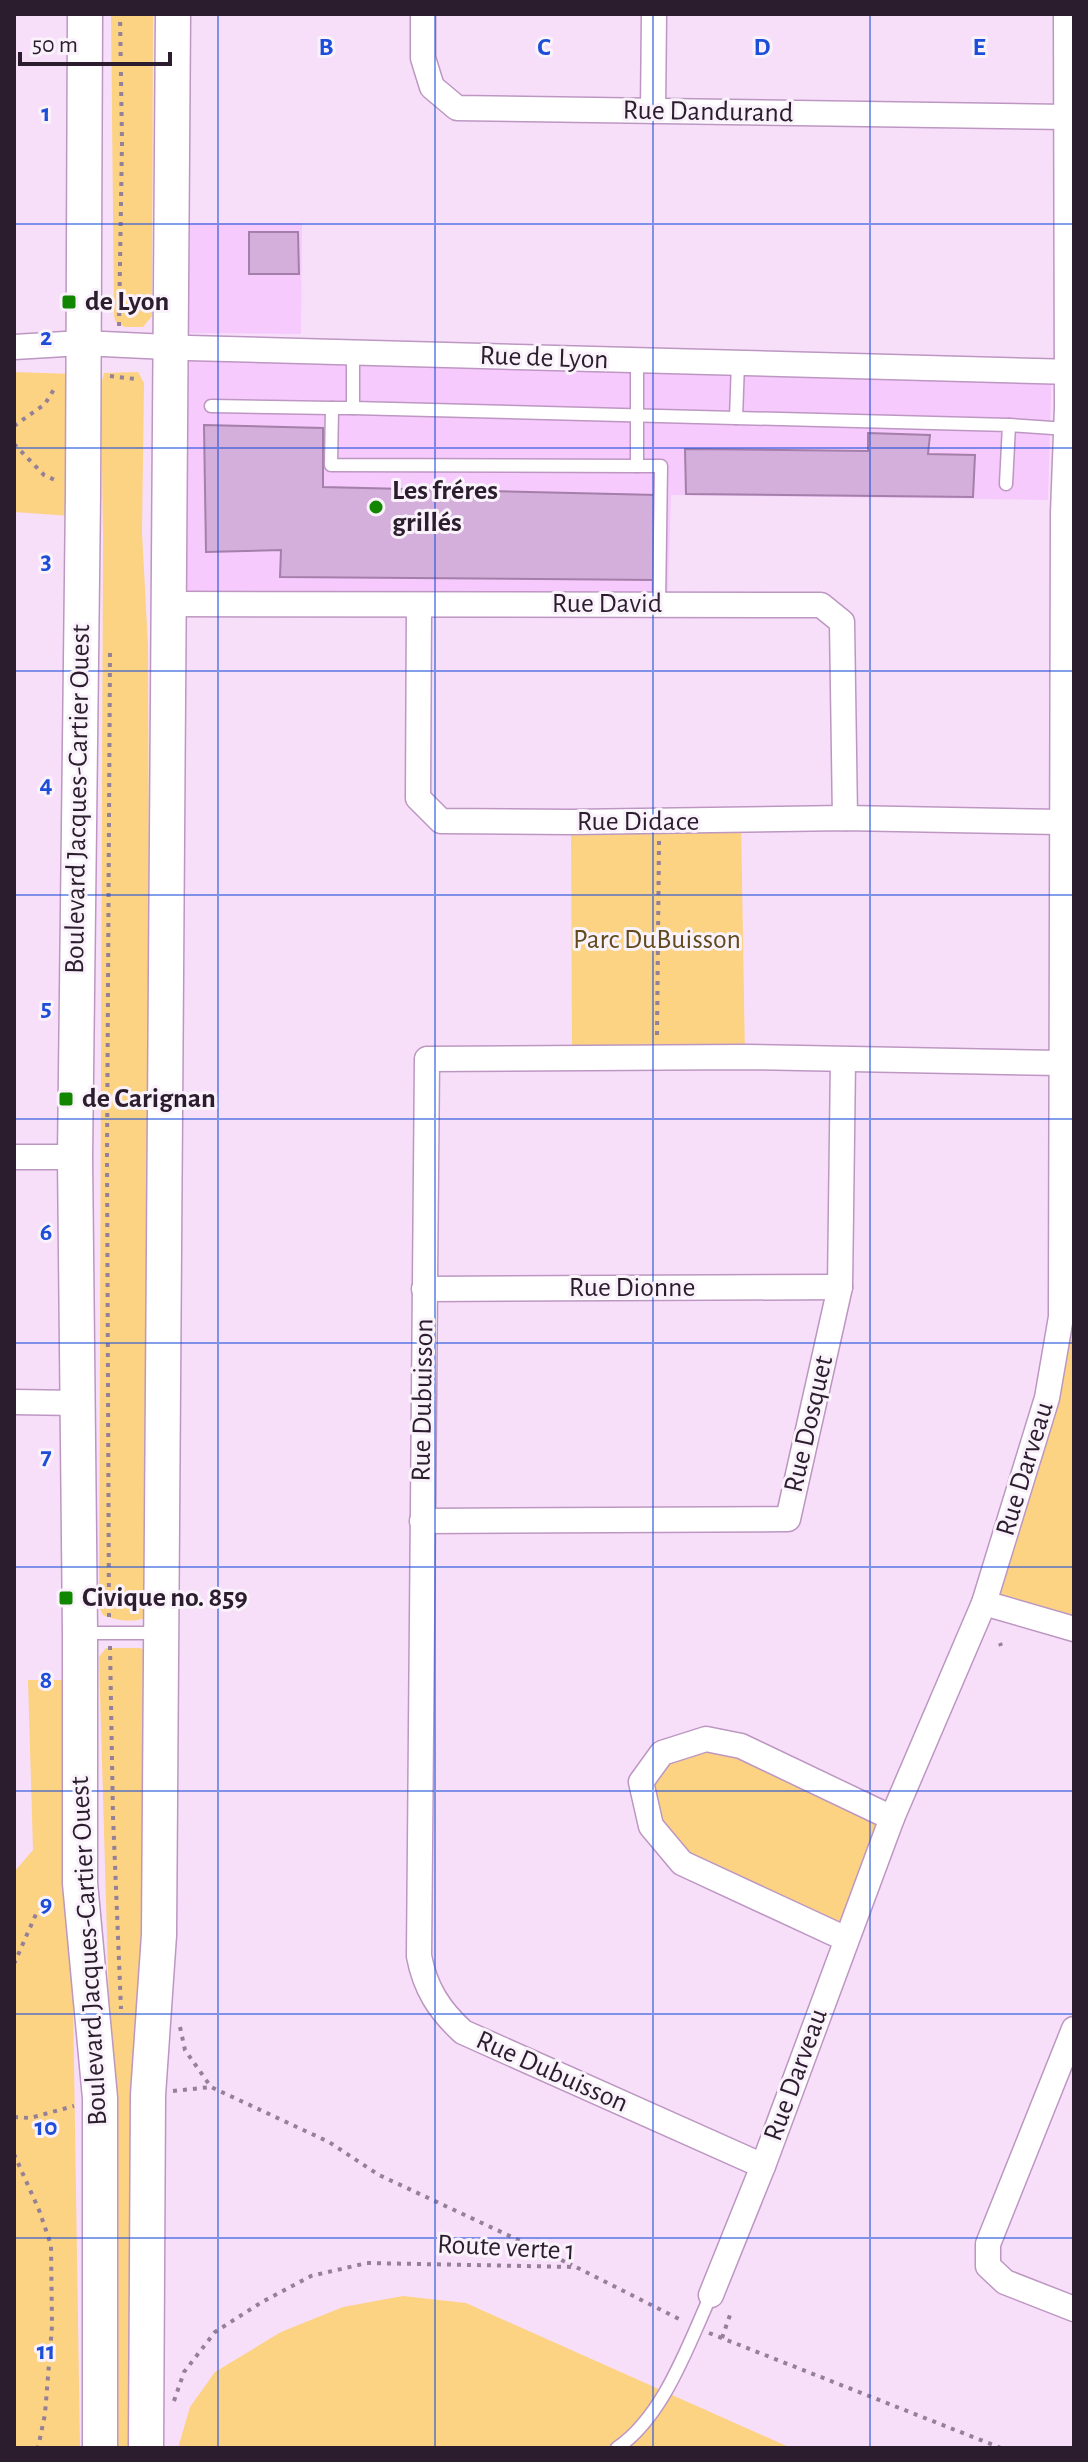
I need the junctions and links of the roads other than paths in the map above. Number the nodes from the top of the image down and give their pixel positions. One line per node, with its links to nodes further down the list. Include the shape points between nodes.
1 (85, 14): 8 (main road, Boulevard Jacques-Cartier Ouest)
2 (173, 14): 10 (main road, Boulevard Jacques-Cartier Ouest)
3 (423, 14): 6 (street, Rue Dandurand, via 423,58 432,87 457,108)
4 (654, 14): 6 (street)
5 (1066, 14): 7 (street, Rue Darveau)
6 (653, 111): 7 (street, Rue Dandurand)
7 (1066, 117): 14 (street, Rue Darveau)
8 (82, 343): 9 (street, Rue de Lyon); 10 (street, Rue de Lyon); 33 (main road, Boulevard Jacques-Cartier Ouest)
9 (14, 347)
10 (172, 348): 11 (street, Rue de Lyon); 24 (main road, Boulevard Jacques-Cartier Ouest)
11 (353, 353): 12 (street, Rue de Lyon); 17 (lane)
12 (637, 360): 13 (street, Rue de Lyon); 18 (lane)
13 (738, 363): 14 (street, Rue de Lyon); 19 (lane)
14 (1070, 372): 21 (street, Rue Darveau)
15 (211, 406): 16 (lane)
16 (332, 408): 17 (lane); 22 (lane, via 331,465)
17 (353, 408): 18 (lane)
18 (637, 417): 19 (lane); 22 (lane)
19 (736, 418): 20 (lane)
20 (1009, 425): 21 (lane); 23 (lane)
21 (1067, 429): 27 (street, Rue Darveau)
22 (637, 466): 25 (lane, via 661,466)
23 (1006, 484)
24 (169, 604): 26 (street, Rue David); 42 (main road, Boulevard Jacques-Cartier Ouest)
25 (659, 604): 26 (street, Rue David); 28 (street, Rue David, via 821,605 842,622)
26 (419, 605): 28 (street, Rue Didace, via 418,798 441,821)
27 (1068, 611): 29 (street, Rue Darveau)
28 (845, 818): 29 (street, Rue Didace)
29 (1061, 822): 31 (street, Rue Darveau)
30 (843, 1060): 31 (street, Rue Dubuisson); 34 (street, Rue Dosquet); 35 (street, Rue Dubuisson, via 427,1059)
31 (1060, 1063): 39 (street, Rue Darveau, via 1061,1317 1047,1398)
32 (14, 1157): 33 (street)
33 (75, 1157): 37 (main road, Boulevard Jacques-Cartier Ouest)
34 (840, 1287): 35 (street, Rue Dionne); 38 (street, Rue Dosquet, via 788,1519)
35 (424, 1289): 38 (street, Rue Dubuisson)
36 (14, 1402): 37 (street)
37 (77, 1403): 41 (main road, Boulevard Jacques-Cartier Ouest)
38 (422, 1521): 46 (street, Rue Dubuisson, via 419,1956 432,1996 463,2032)
39 (984, 1603): 40 (street); 43 (street, Rue Darveau)
40 (1074, 1629)
41 (95, 1633): 42 (lane); 49 (main road, Boulevard Jacques-Cartier Ouest, via 80,1883 100,2098)
42 (162, 1633): 50 (main road, Boulevard Jacques-Cartier Ouest, via 159,1935 148,2095)
43 (892, 1818): 44 (street, Rue Darveau); 44 (street, via 741,1746 706,1739 662,1753 641,1782 651,1826 682,1863)
44 (846, 1939): 46 (street, Rue Darveau)
45 (1074, 2029): 48 (street, via 988,2244 988,2266 1005,2282)
46 (763, 2166): 47 (street, Rue Darveau)
47 (711, 2295): 51 (lane, via 657,2406)
48 (1074, 2309)
49 (100, 2448)
50 (146, 2448)
51 (617, 2448)

